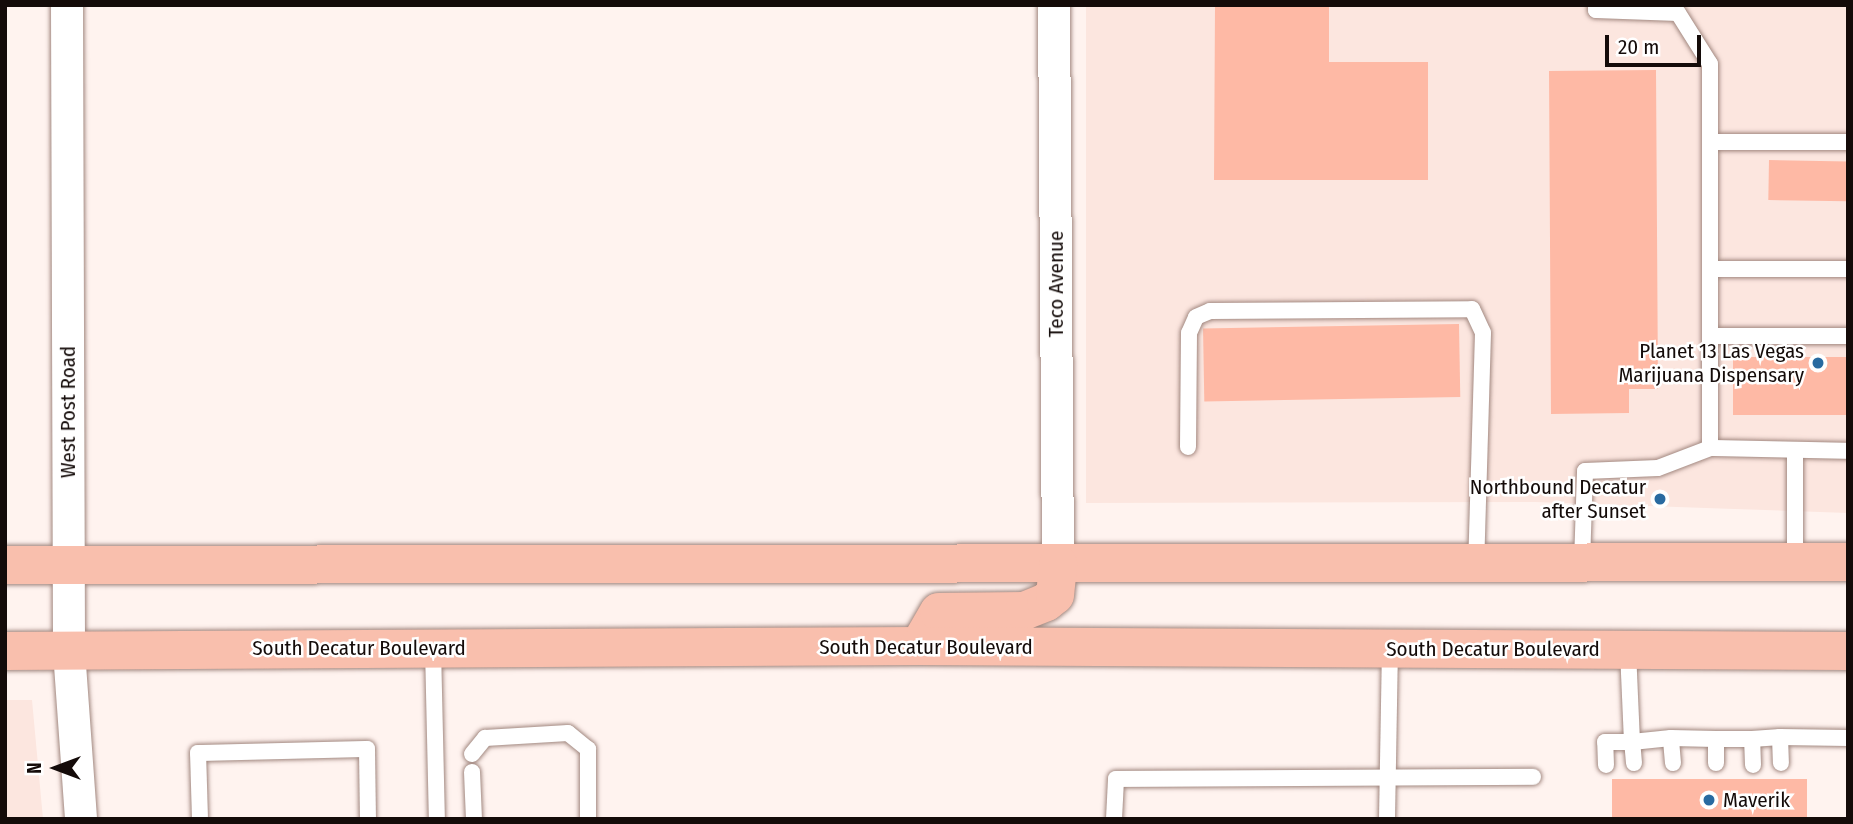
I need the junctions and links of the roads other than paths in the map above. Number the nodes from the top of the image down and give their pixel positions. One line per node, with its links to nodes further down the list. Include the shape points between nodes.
1 (67, 5): 20 (street, West Post Road)
2 (1054, 5): 18 (street, Teco Avenue)
3 (1597, 5): 4 (lane, via 1596,10 1678,13 1710,64)
4 (1710, 142): 5 (lane); 6 (lane)
5 (1848, 142)
6 (1711, 269): 7 (lane); 8 (lane)
7 (1848, 269)
8 (1711, 336): 9 (lane); 11 (lane)
9 (1848, 336)
10 (1188, 447): 16 (lane, via 1189,333 1196,317 1210,311 1472,309 1483,333)
11 (1710, 448): 12 (lane); 17 (lane, via 1658,468 1585,471)
12 (1795, 450): 13 (lane); 14 (lane)
13 (1848, 451)
14 (1795, 562): 15 (main road); 17 (main road)
15 (1848, 562)
16 (1476, 563): 17 (main road); 18 (main road)
17 (1582, 563)
18 (1058, 564): 20 (main road); 21 (main road, via 1055,595 1046,602 1024,611 939,612)
19 (5, 565): 20 (main road)
20 (69, 565): 26 (street, West Post Road)
21 (919, 646): 22 (main road, South Decatur Boulevard); 23 (main road, South Decatur Boulevard)
22 (433, 648): 26 (main road, South Decatur Boulevard); 47 (lane)
23 (1390, 649): 24 (main road, South Decatur Boulevard); 42 (lane)
24 (1628, 649): 27 (main road, South Decatur Boulevard); 33 (lane)
25 (5, 651): 26 (main road, South Decatur Boulevard)
26 (69, 651): 44 (street, West Post Road)
27 (1848, 651)
28 (1780, 737): 30 (lane); 31 (lane); 38 (lane)
29 (1671, 738): 32 (lane); 33 (lane); 36 (lane)
30 (1752, 738): 32 (lane); 40 (lane)
31 (1848, 738)
32 (1716, 739): 37 (lane)
33 (1632, 743): 35 (lane); 39 (lane, via 1605,743)
34 (472, 754): 49 (lane, via 485,738 568,733 587,750)
35 (1634, 763)
36 (1673, 763)
37 (1716, 763)
38 (1781, 763)
39 (1606, 765)
40 (1753, 765)
41 (472, 772): 48 (lane)
42 (1387, 777): 43 (lane); 50 (lane, via 1116,779); 51 (lane)
43 (1533, 777)
44 (81, 819)
45 (200, 819): 46 (lane, via 198,753 310,758 367,749)
46 (368, 819)
47 (437, 819)
48 (474, 819)
49 (588, 819)
50 (1114, 819)
51 (1387, 819)

